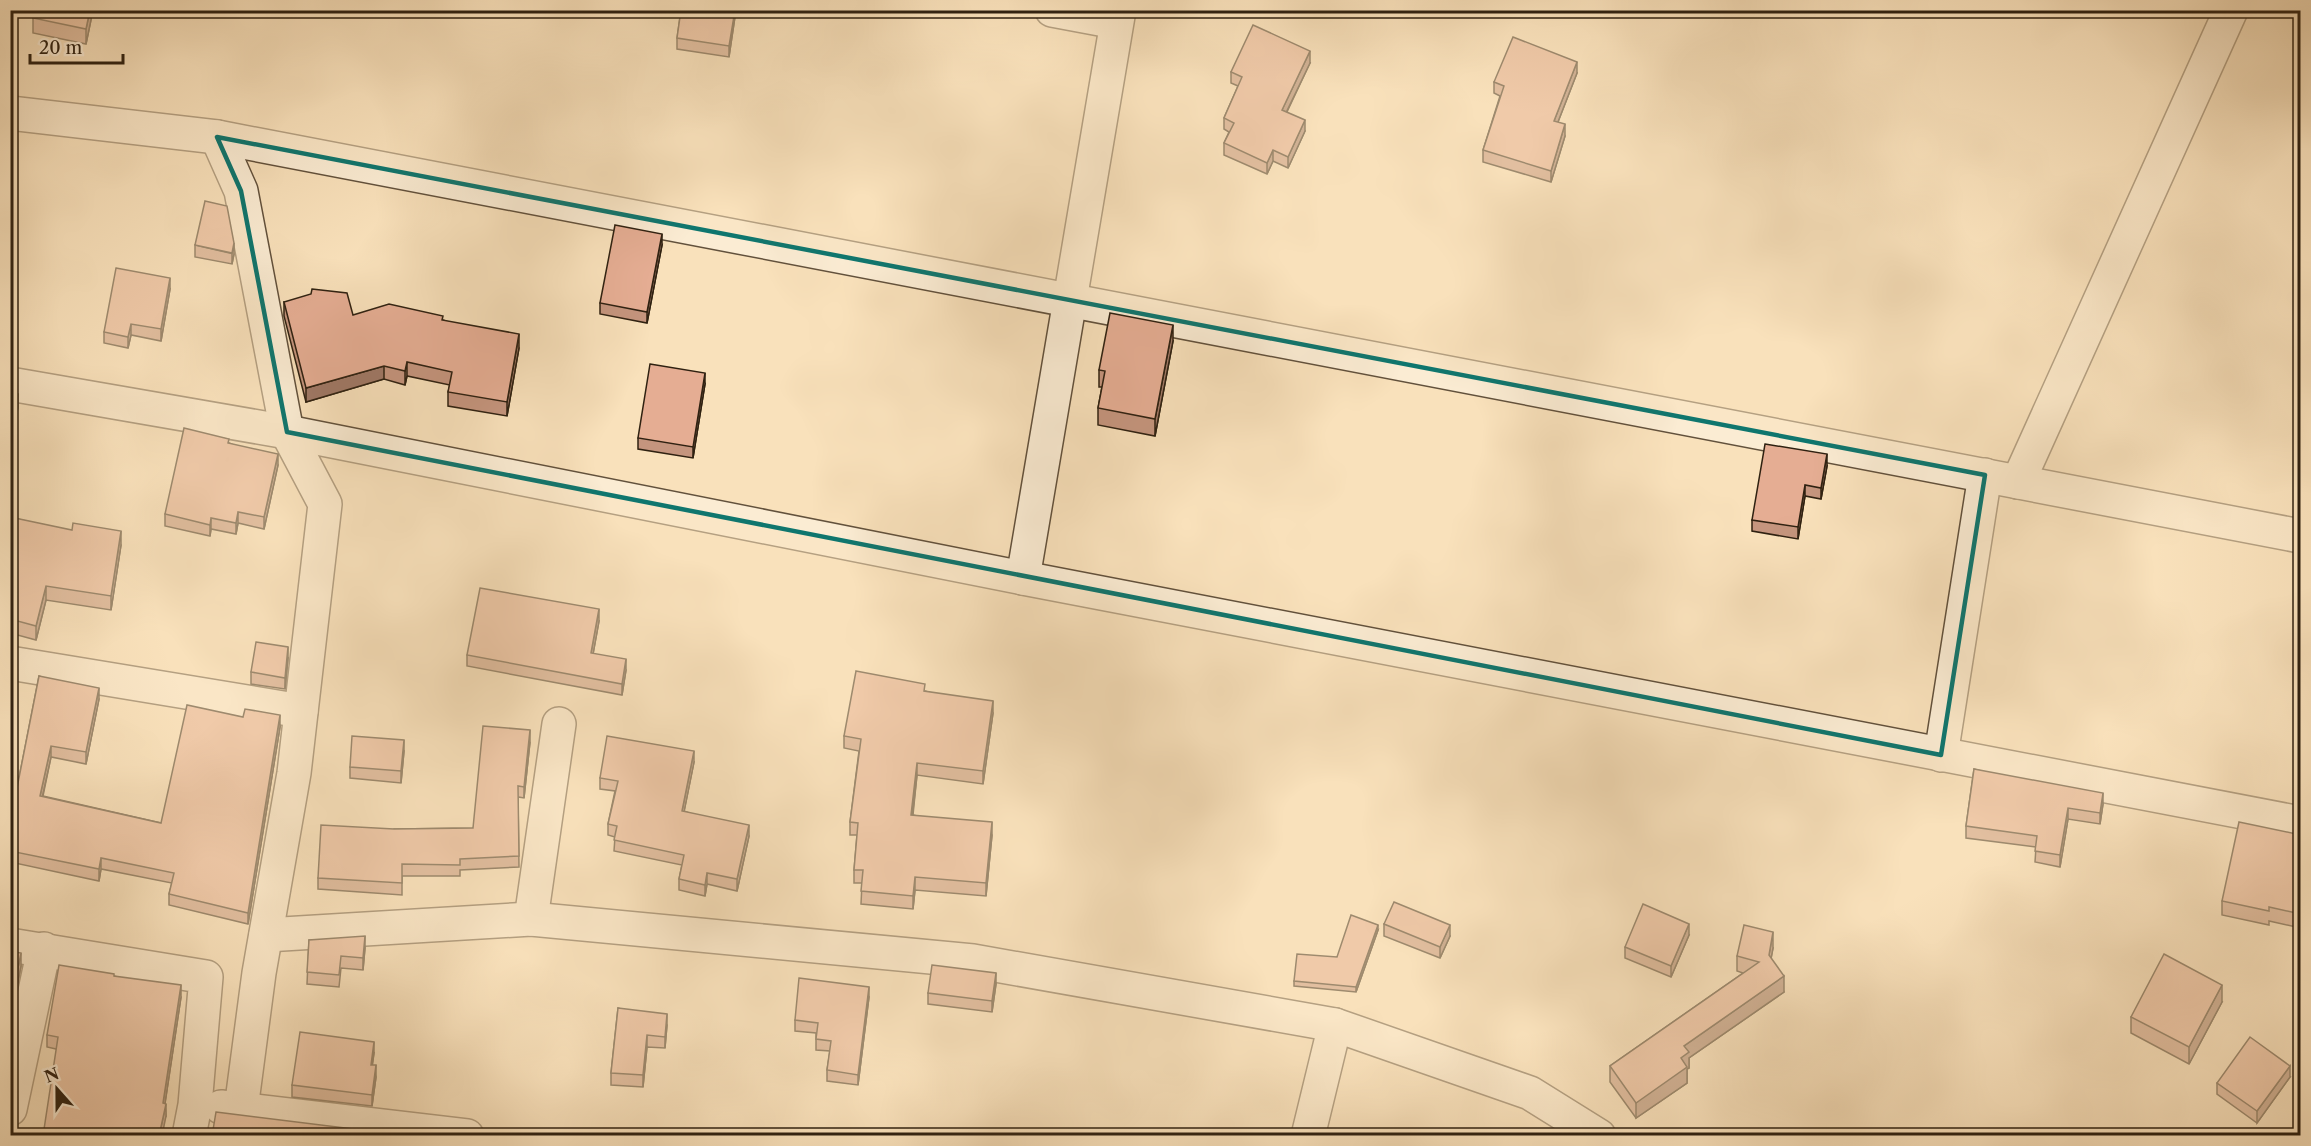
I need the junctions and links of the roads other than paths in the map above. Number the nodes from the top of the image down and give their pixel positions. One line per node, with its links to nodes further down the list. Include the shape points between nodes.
1 (1052, 10): 3 (street)
2 (2231, 10): 10 (street)
3 (1118, 16): 6 (street)
4 (10, 113): 5 (street)
5 (217, 137): 6 (street); 8 (street, via 241,191)
6 (1069, 300): 9 (street); 12 (street)
7 (10, 384): 8 (street)
8 (287, 432): 12 (street); 14 (street, via 325,504)
9 (1985, 475): 10 (street); 16 (street)
10 (2018, 482): 11 (street)
11 (2301, 536)
12 (1023, 578): 16 (street)
13 (10, 663): 14 (street)
14 (301, 711): 19 (street)
15 (559, 724): 18 (street)
16 (1941, 755): 17 (street)
17 (2301, 823)
18 (531, 920): 19 (street); 22 (street, via 973,961)
19 (266, 935): 24 (street)
20 (10, 945): 21 (street)
21 (44, 949): 23 (street); 25 (street, via 206,977)
22 (1335, 1025): 26 (street, via 1530,1093); 29 (street)
23 (10, 1109)
24 (241, 1109): 25 (street); 27 (street)
25 (192, 1120)
26 (1550, 1122): 30 (street)
27 (361, 1130): 28 (street)
28 (467, 1136)
29 (1308, 1136)
30 (1599, 1136)

